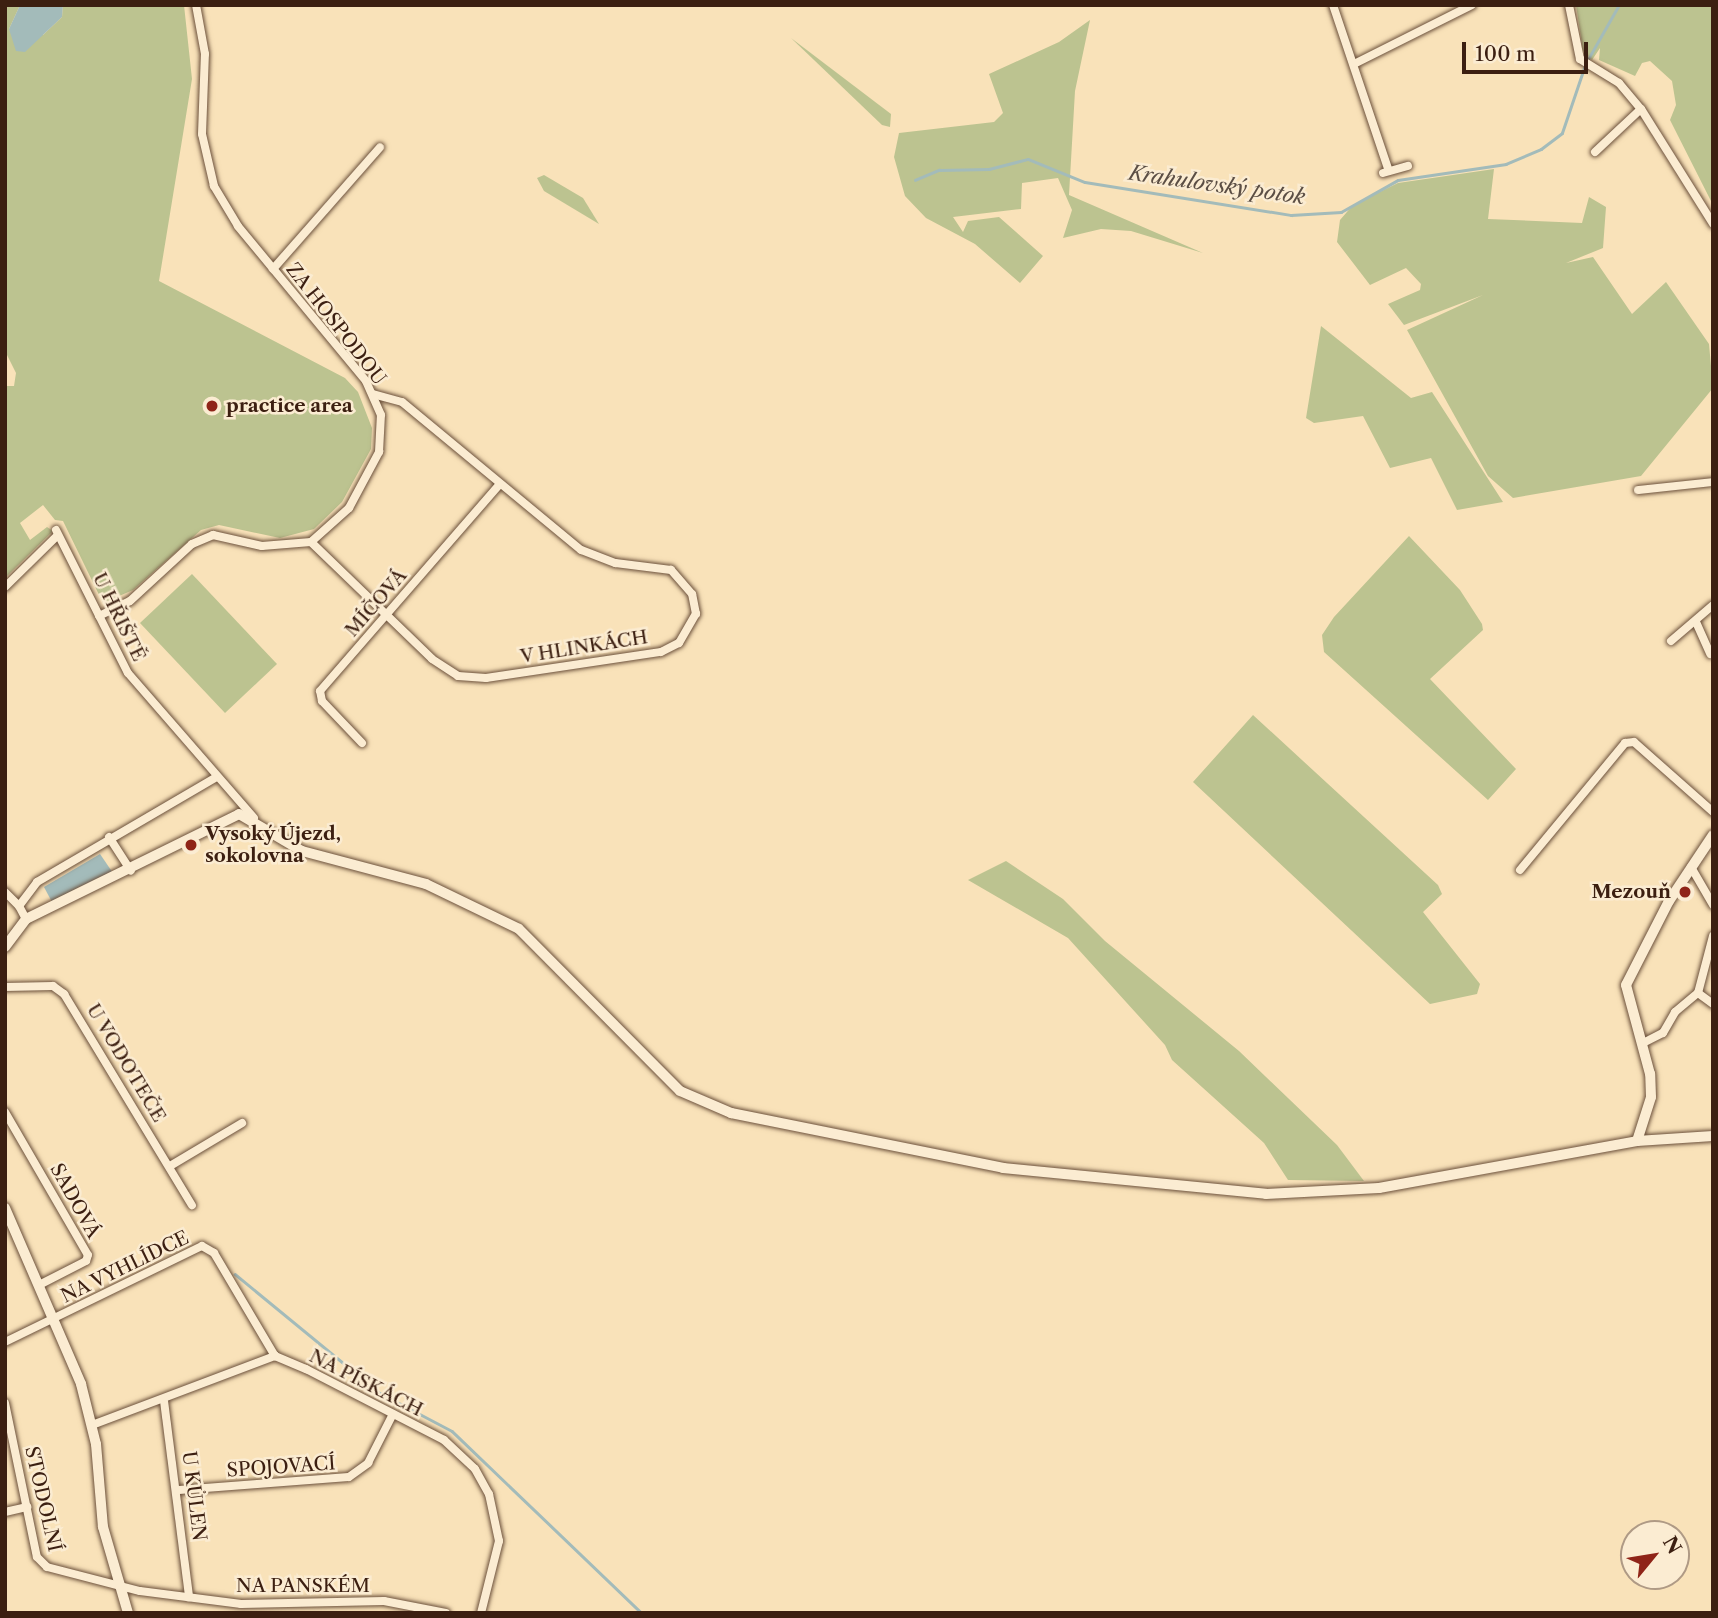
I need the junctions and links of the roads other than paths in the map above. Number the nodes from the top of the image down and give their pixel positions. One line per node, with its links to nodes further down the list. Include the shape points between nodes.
1 (196, 5): 11 (street, ZA HOSPODOU, via 205,54 206,160 224,207)
2 (1334, 5): 5 (street)
3 (1472, 5): 5 (street)
4 (1570, 5): 6 (street, via 1580,59 1619,83)
5 (1354, 64): 9 (street, via 1386,172)
6 (1641, 109): 8 (street); 10 (street)
7 (380, 148): 11 (street)
8 (1595, 152)
9 (1408, 166)
10 (1713, 224)
11 (273, 269): 12 (street, ZA HOSPODOU)
12 (373, 394): 14 (street, V HLINKÁCH, via 402,402); 16 (street, ZA HOSPODOU, via 382,435 372,472 337,522)
13 (1713, 482): 15 (street)
14 (500, 484): 19 (street, MÍČOVÁ); 19 (street, V HLINKÁCH, via 591,556 661,565 680,576 696,614 679,642 660,652 472,678 445,670)
15 (1638, 490)
16 (311, 542): 19 (street, V HLINKÁCH); 20 (street, via 262,546 213,535 192,544 130,601)
17 (5, 587): 20 (street, U HŘIŠTĚ, via 57,532)
18 (1713, 605): 21 (street)
19 (386, 615): 24 (street, MÍČOVÁ, via 320,691 323,701)
20 (99, 616): 25 (street, U HŘIŠTĚ, via 141,690)
21 (1696, 622): 22 (street); 23 (street)
22 (1671, 641)
23 (1710, 654)
24 (362, 743)
25 (215, 778): 27 (street, U HŘIŠTĚ); 29 (street)
26 (1713, 812): 31 (street, via 1634,742 1625,743)
27 (254, 818): 32 (street, via 227,817); 46 (street, via 302,851 468,901 533,939 693,1100 933,1155 1129,1183 1330,1194)
28 (1713, 835): 30 (street)
29 (109, 838): 32 (street); 35 (street, via 37,882)
30 (1691, 867): 34 (street); 42 (street, via 1626,985 1630,1011)
31 (1520, 870)
32 (131, 871): 36 (street)
33 (5, 892): 35 (street)
34 (1713, 905)
35 (19, 906): 36 (street)
36 (26, 919): 38 (street)
37 (1713, 936): 40 (street)
38 (5, 947)
39 (5, 988): 47 (street, U VODOTEČE, via 53,986 64,994)
40 (1698, 993): 41 (street); 42 (street, via 1675,1012 1663,1034)
41 (1713, 1004)
42 (1645, 1042): 46 (street, via 1651,1097)
43 (5, 1112): 50 (street, SADOVÁ, via 88,1255 86,1261)
44 (242, 1123): 47 (street)
45 (1713, 1136): 46 (street)
46 (1637, 1141)
47 (170, 1166): 48 (street, U VODOTEČE)
48 (192, 1205)
49 (5, 1208): 50 (street)
50 (39, 1285): 51 (street)
51 (53, 1318): 52 (street); 53 (street, NA VYHLÍDCE, via 206,1247); 57 (street)
52 (5, 1342)
53 (275, 1356): 54 (street); 56 (street, NA PÍSKÁCH)
54 (164, 1401): 57 (street); 58 (street, U KŮLEN)
55 (5, 1404): 59 (street, STODOLNÍ)
56 (393, 1414): 58 (street, SPOJOVACÍ, via 368,1463 349,1477); 65 (street, NA PÍSKÁCH, via 454,1447 489,1494 499,1541)
57 (92, 1425): 61 (street, via 103,1527)
58 (178, 1490): 62 (street, U KŮLEN)
59 (27, 1507): 60 (street); 61 (street, STODOLNÍ, via 41,1563)
60 (5, 1512)
61 (120, 1584): 62 (street, NA PANSKÉM); 63 (street)
62 (190, 1597): 64 (street, NA PANSKÉM, via 287,1605 384,1601)
63 (128, 1613)
64 (446, 1613)
65 (481, 1613)

